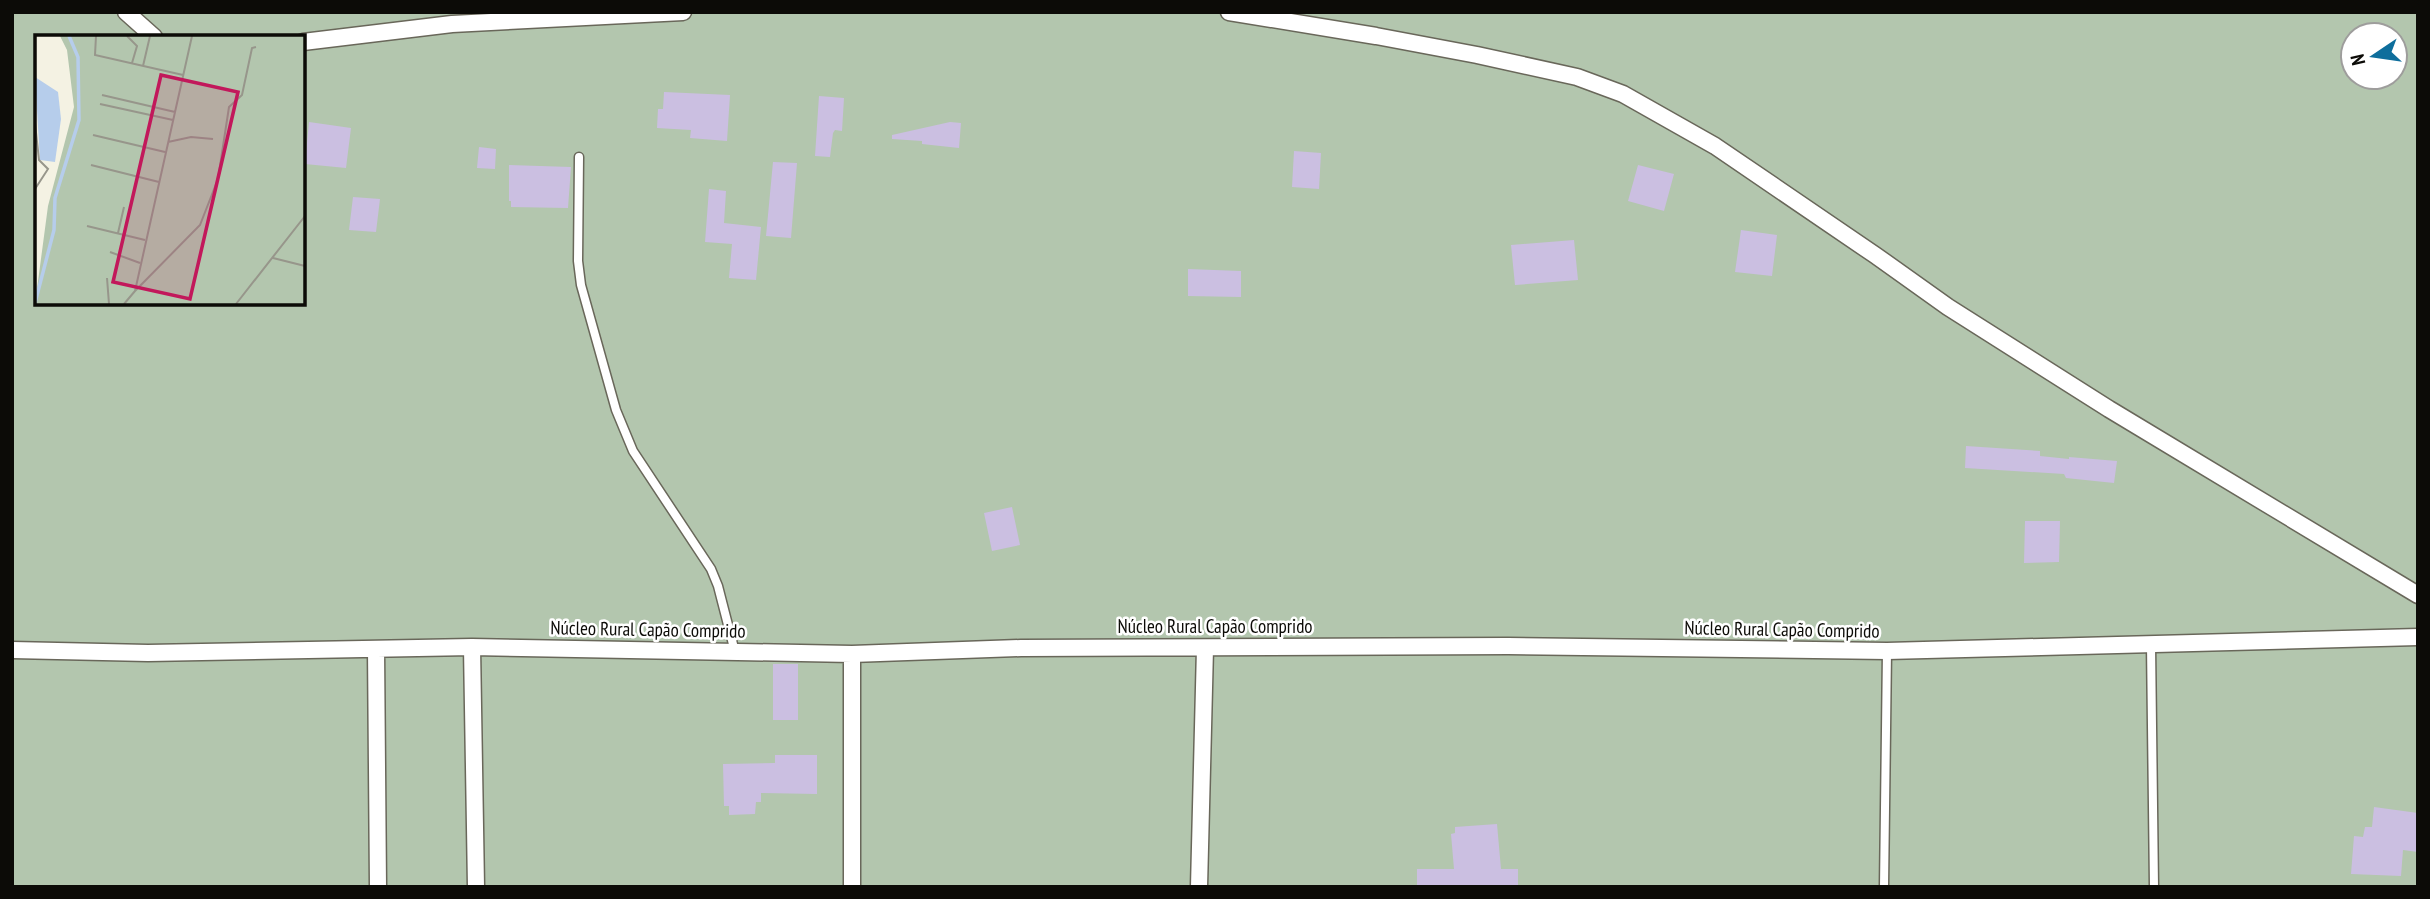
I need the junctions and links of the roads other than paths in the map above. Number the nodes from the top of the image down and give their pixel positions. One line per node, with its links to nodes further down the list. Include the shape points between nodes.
1 (126, 12): 4 (street)
2 (683, 12): 5 (street, via 452,24)
3 (1230, 12): 7 (street, via 1477,55 1577,77 1623,94 1715,146 2051,373)
4 (152, 35)
5 (304, 41)
6 (579, 157): 15 (lane, via 581,285 616,410 633,452 710,569)
7 (2418, 595)
8 (2418, 638): 9 (street, Núcleo Rural Capão Comprido)
9 (2151, 645): 14 (street, Núcleo Rural Capão Comprido); 22 (lane)
10 (472, 648): 12 (street, Núcleo Rural Capão Comprido); 15 (street, Núcleo Rural Capão Comprido); 18 (street)
11 (1205, 648): 14 (street, Núcleo Rural Capão Comprido); 16 (street, Núcleo Rural Capão Comprido); 20 (street)
12 (376, 649): 13 (street, Núcleo Rural Capão Comprido); 17 (street)
13 (12, 650)
14 (1886, 651): 21 (lane)
15 (735, 652): 16 (street, Núcleo Rural Capão Comprido)
16 (852, 654): 19 (street)
17 (378, 887)
18 (475, 887)
19 (852, 887)
20 (1199, 887)
21 (1884, 887)
22 (2154, 887)

